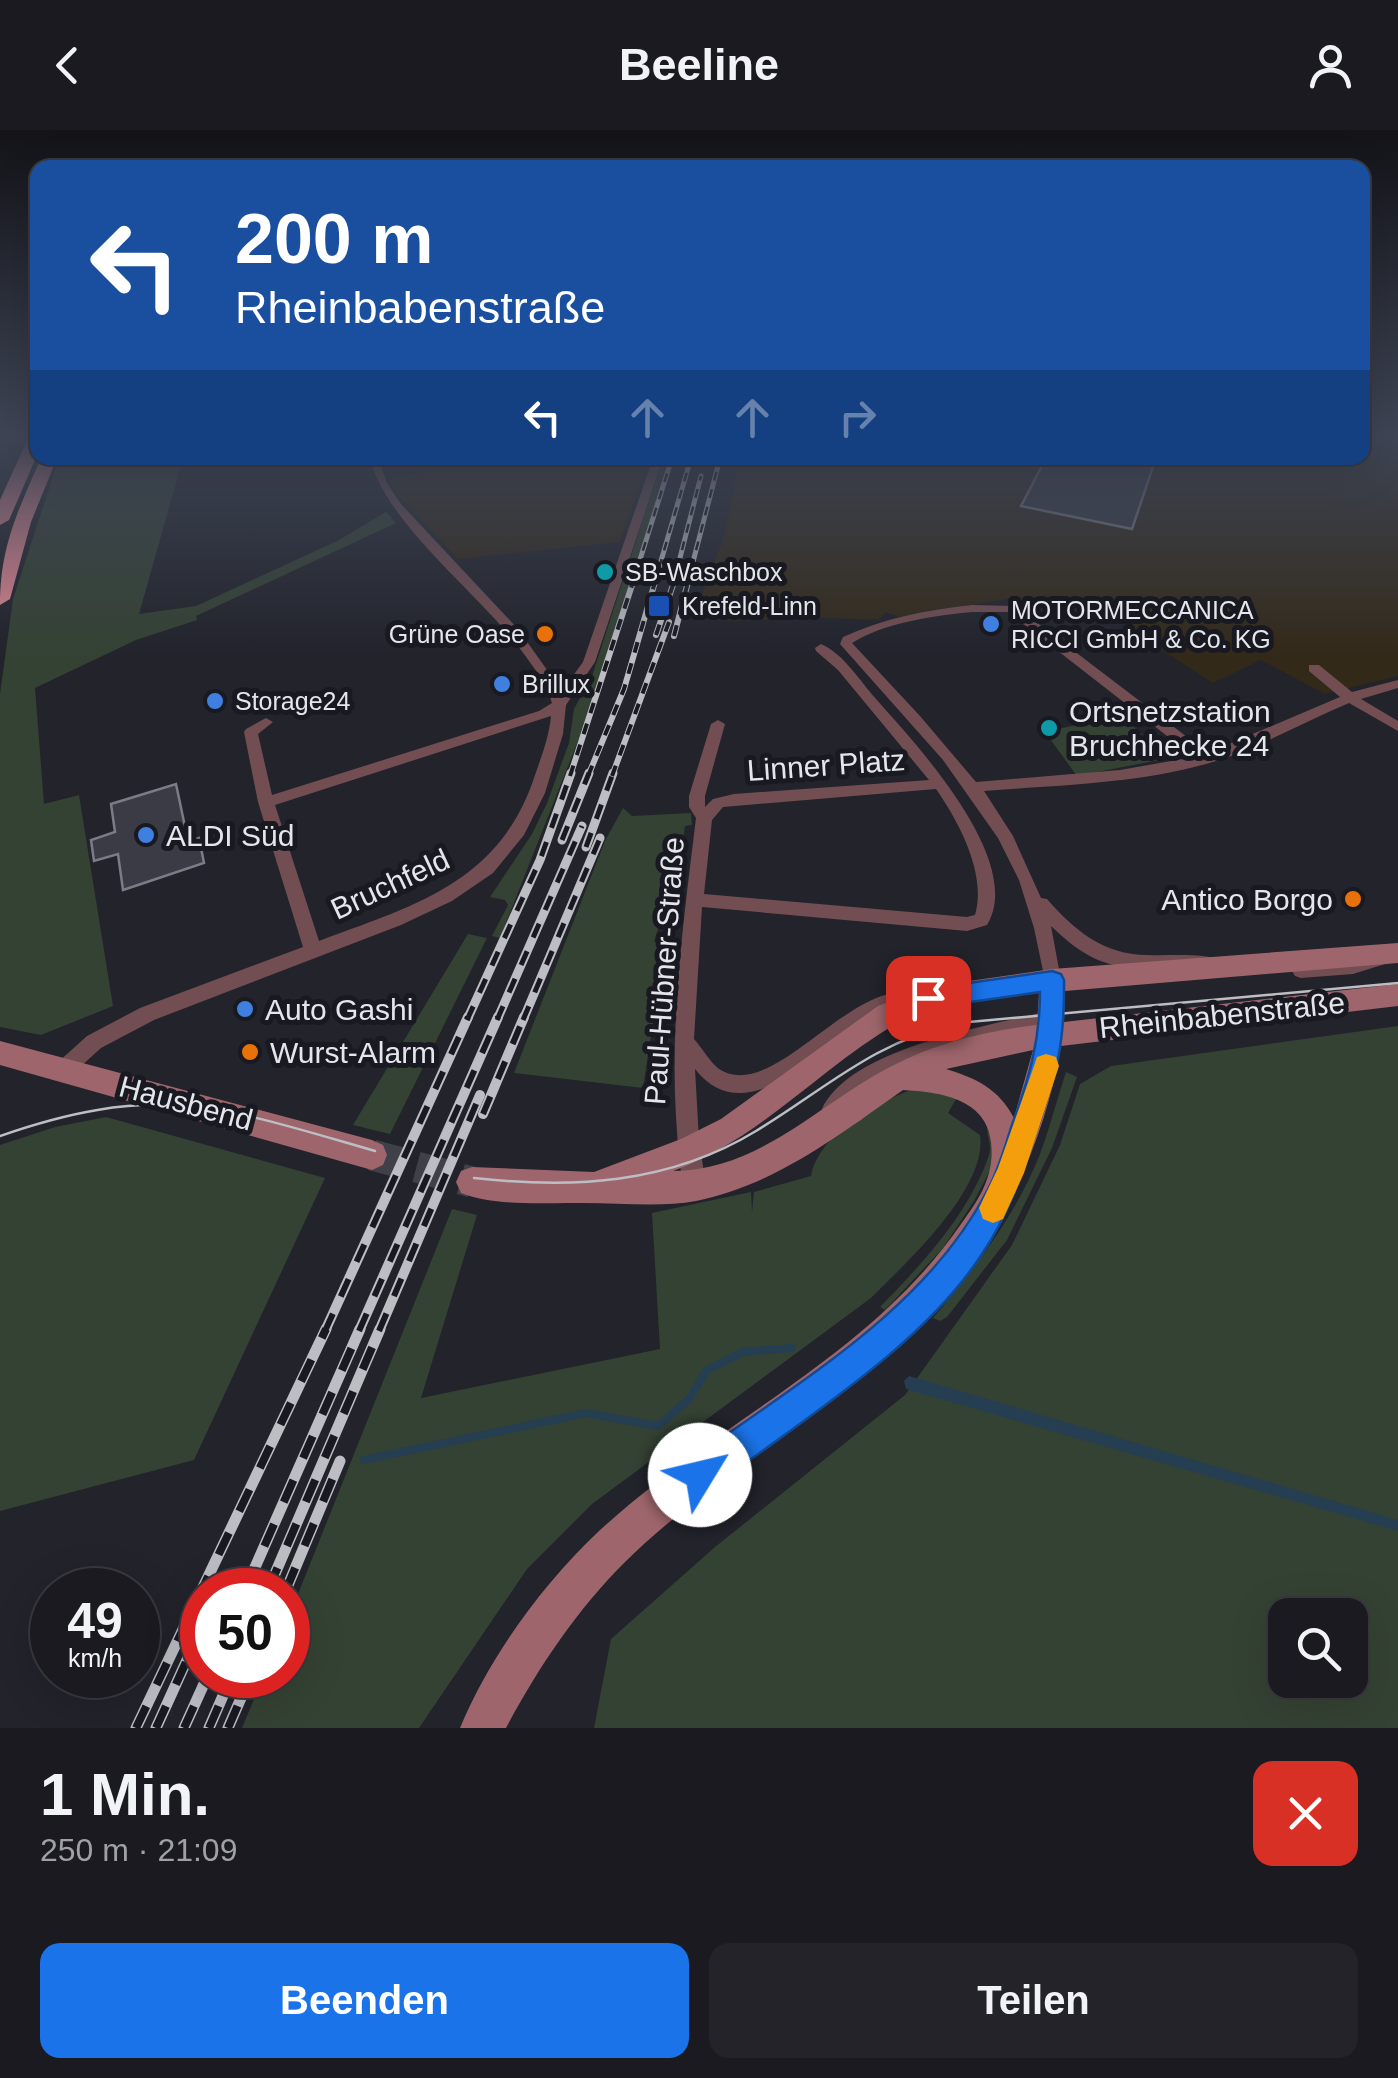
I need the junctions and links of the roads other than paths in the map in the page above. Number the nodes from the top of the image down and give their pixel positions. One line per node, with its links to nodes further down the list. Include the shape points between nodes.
1 (28, 509): 4 (highway)
2 (400, 509): 9 (street, via 534,655)
3 (641, 509): 9 (street, via 589,662)
4 (0, 599)
5 (820, 648): 14 (street, Linner Platz)
6 (1314, 668): 8 (street)
7 (1398, 684): 8 (street)
8 (1350, 698): 12 (street); 13 (street)
9 (559, 705): 16 (street); 20 (street, Bruchfeld, via 537,793 503,852 467,884 420,910)
10 (266, 722): 16 (street, Bruchfeld, via 250,732)
11 (718, 724): 17 (street, Linner Platz, via 697,796)
12 (1398, 727)
13 (1206, 758): 15 (street, via 1117,778); 15 (street, via 1011,609 926,617 859,634 846,644)
14 (940, 784): 17 (street, Linner Platz, via 734,799 718,803); 19 (street, Linner Platz, via 971,839 987,898 981,920)
15 (976, 787): 18 (street)
16 (266, 802): 20 (street, Bruchfeld)
17 (704, 818): 19 (street, Paul-Hübner-Straße)
18 (1037, 899): 22 (street, via 1070,934 1102,954 1133,962 1197,958); 25 (street)
19 (692, 900): 26 (street, Paul-Hübner-Straße)
20 (312, 951): 28 (street, Bruchfeld, via 147,1014 94,1042)
21 (1398, 953): 22 (main road, Rheinbabenstraße); 25 (street, Rheinbabenstraße, via 1353,967 1074,990)
22 (1224, 968): 25 (main road, Rheinbabenstraße)
23 (1398, 995): 25 (main road, Rheinbabenstraße)
24 (921, 1000): 25 (main road, Rheinbabenstraße, via 960,991); 26 (street, via 880,1005 750,1086 716,1080); 31 (main road, Rheinbabenstraße, via 888,1014 732,1129)
25 (1052, 1009): 29 (main road, Rheinbabenstraße); 30 (street, via 876,1068); 33 (main road, via 1046,1066)
26 (686, 1042): 31 (street, Paul-Hübner-Straße)
27 (0, 1054): 28 (main road, Hausbend)
28 (63, 1070): 32 (main road, Hausbend)
29 (898, 1076): 30 (main road, Rheinbabenstraße); 33 (main road, via 942,1079 987,1104 1003,1126)
30 (801, 1143): 35 (main road, Rheinbabenstraße, via 763,1164)
31 (688, 1151): 35 (street, Paul-Hübner-Straße); 36 (main road, Rheinbabenstraße, via 604,1181)
32 (372, 1155)
33 (1010, 1173): 37 (main road, via 970,1247 904,1322 613,1545 549,1618)
34 (472, 1182): 36 (main road)
35 (695, 1186): 36 (main road, Rheinbabenstraße)
36 (547, 1188)
37 (482, 1728)

